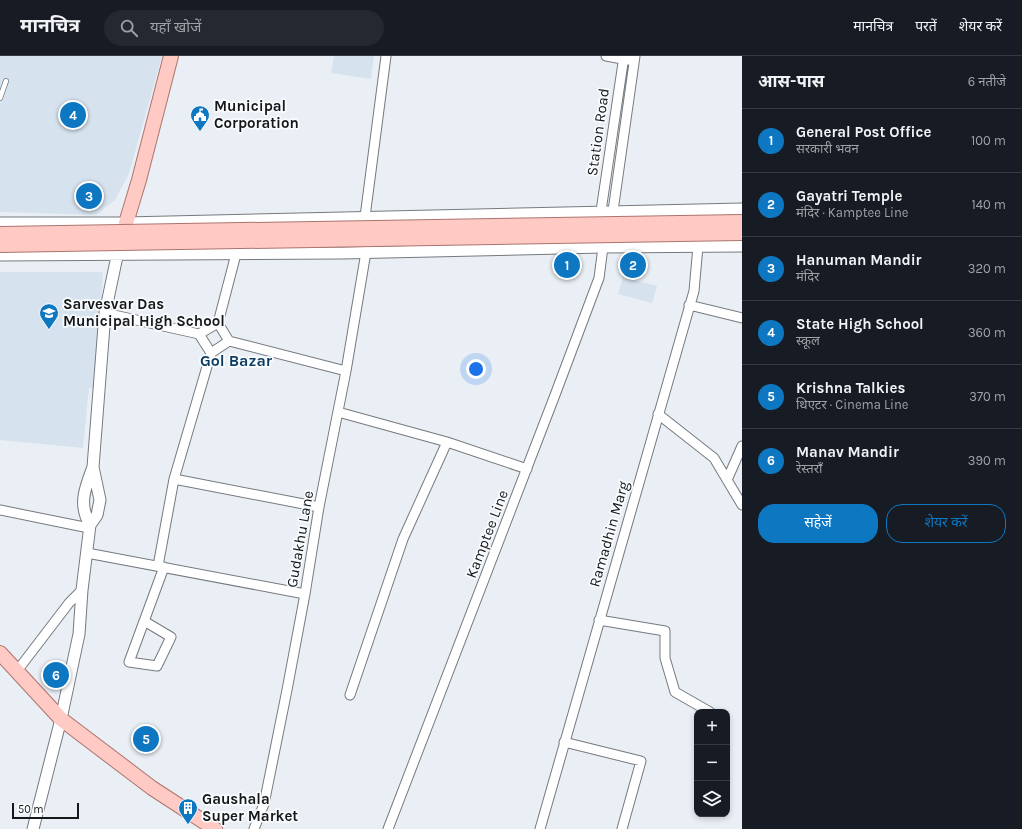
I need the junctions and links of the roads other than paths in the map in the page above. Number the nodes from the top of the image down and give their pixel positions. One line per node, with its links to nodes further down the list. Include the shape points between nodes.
1 (171, 56): 14 (main road)
2 (386, 56): 11 (street)
3 (606, 56): 4 (street)
4 (624, 57): 5 (street); 9 (street, Station Road)
5 (635, 58): 10 (street, Station Road)
6 (6, 81): 7 (lane)
7 (0, 98)
8 (742, 209): 10 (street)
9 (601, 211): 10 (street); 11 (street)
10 (613, 211)
11 (366, 217): 14 (street)
12 (742, 222): 16 (main road, bridge)
13 (0, 223): 14 (street)
14 (126, 223): 22 (street)
15 (742, 233): 17 (main road, bridge)
16 (0, 234)
17 (0, 245)
18 (698, 246): 19 (street); 20 (street); 25 (street, Ramadhin Marg, via 694,291)
19 (742, 246)
20 (603, 247): 21 (street); 38 (street, Kamptee Line, via 599,278)
21 (366, 252): 23 (street); 32 (street, Gudakhu Lane)
22 (117, 254): 23 (street); 24 (street); 26 (street)
23 (236, 254): 28 (street)
24 (0, 255)
25 (689, 305): 27 (street); 34 (street, Ramadhin Marg)
26 (105, 313): 29 (street); 37 (street)
27 (742, 318)
28 (218, 323): 29 (street); 30 (street)
29 (199, 334): 31 (street)
30 (229, 341): 31 (street); 32 (street)
31 (211, 353): 39 (street)
32 (346, 371): 33 (street, Gudakhu Lane)
33 (338, 412): 35 (street); 42 (street, Gudakhu Lane)
34 (658, 414): 40 (street, via 714,458); 49 (street, Ramadhin Marg)
35 (447, 442): 38 (street); 53 (street, via 403,539)
36 (742, 446): 40 (street)
37 (93, 467): 44 (street, via 83,500 84,515); 44 (street, via 100,500 97,515)
38 (527, 469): 60 (street, Kamptee Line)
39 (174, 479): 42 (street); 46 (street)
40 (727, 480): 41 (street)
41 (742, 504)
42 (320, 507): 48 (street, Gudakhu Lane)
43 (0, 510): 44 (street)
44 (89, 527): 45 (street)
45 (87, 553): 46 (street); 47 (street)
46 (161, 567): 48 (street); 50 (street)
47 (82, 590): 52 (street); 55 (street, via 79,634)
48 (305, 594): 59 (street, Gudakhu Lane, via 264,804)
49 (599, 620): 54 (street, via 665,631 665,658 675,692); 56 (street, Ramadhin Marg)
50 (144, 621): 50 (street, via 129,662 157,666 171,637)
51 (0, 653): 52 (main road)
52 (18, 671): 55 (main road)
53 (350, 694)
54 (705, 709)
55 (61, 719): 57 (street); 58 (main road, via 152,788)
56 (564, 742): 61 (street, Ramadhin Marg); 62 (street, via 641,761)
57 (33, 829)
58 (215, 829)
59 (254, 829)
60 (388, 829)
61 (540, 829)
62 (622, 829)

